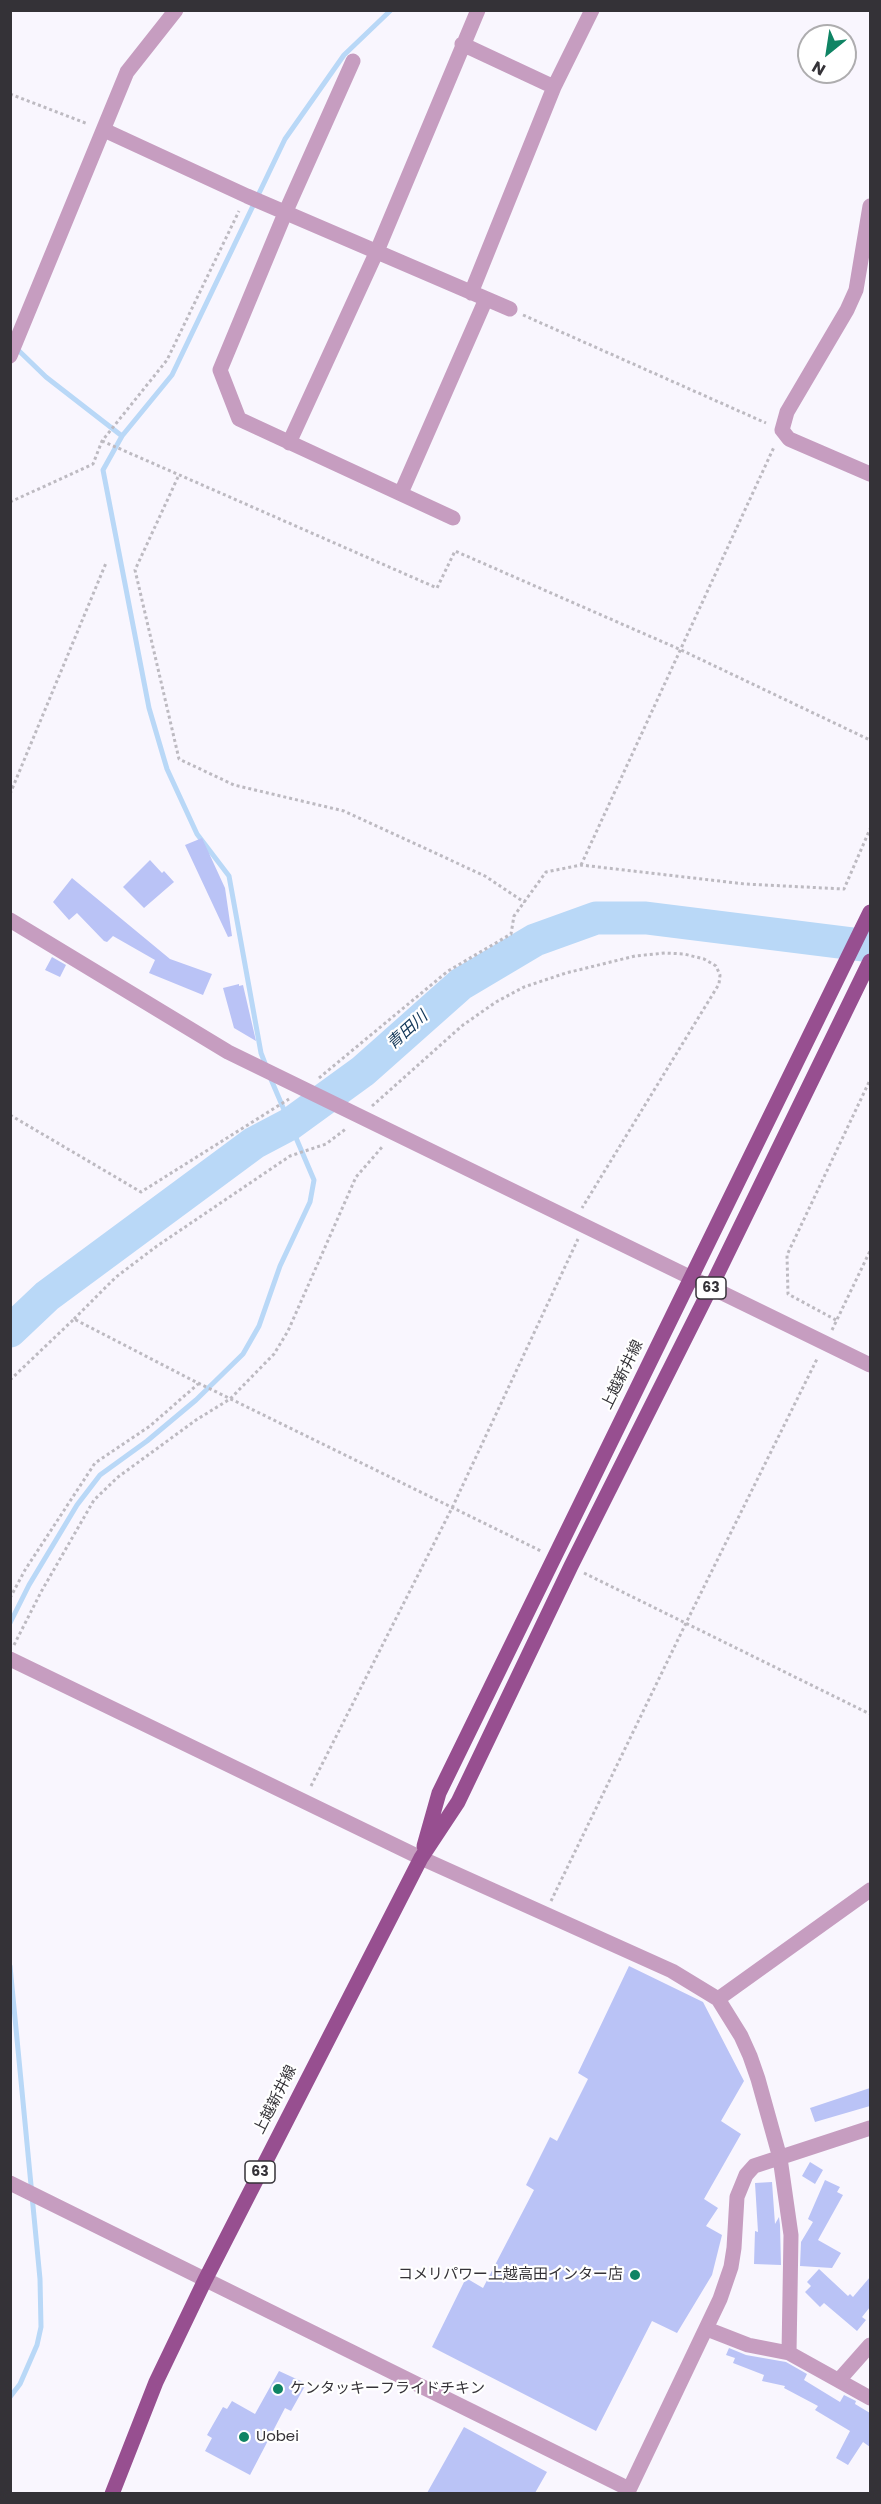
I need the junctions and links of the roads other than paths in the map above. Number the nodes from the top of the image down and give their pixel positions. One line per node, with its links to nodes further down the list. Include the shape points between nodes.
1 (176, 10): 7 (street, via 127,72)
2 (478, 10): 4 (street)
3 (591, 10): 6 (street)
4 (462, 44): 6 (street); 10 (street)
5 (353, 61): 9 (street)
6 (554, 87): 11 (street)
7 (104, 130): 9 (street); 14 (street)
8 (870, 206): 16 (street, via 856,290 787,412 782,430 789,438)
9 (286, 211): 10 (street); 15 (street, via 220,370 239,419)
10 (377, 251): 11 (street); 15 (street)
11 (471, 292): 12 (street)
12 (486, 299): 13 (street); 17 (street)
13 (510, 309)
14 (10, 356)
15 (289, 443): 17 (street)
16 (870, 474)
17 (401, 493): 18 (street)
18 (453, 518)
19 (870, 912): 22 (main road, 上越新井線 / 63)
20 (10, 920): 22 (street, via 228,1052)
21 (870, 961): 23 (main road, 上越新井線 / 63)
22 (691, 1277): 23 (street); 26 (main road, 上越新井線 / 63, via 439,1793)
23 (711, 1287): 24 (street); 26 (main road, 上越新井線 / 63, via 458,1803)
24 (870, 1365)
25 (10, 1659): 26 (street)
26 (421, 1858): 28 (street, via 672,1971); 32 (main road, 上越新井線 / 63)
27 (870, 1890): 28 (street)
28 (718, 2000): 30 (street, via 750,2056)
29 (870, 2128): 30 (street)
30 (780, 2158): 33 (street, via 754,2166 740,2187 731,2266); 35 (street, via 791,2235)
31 (10, 2183): 32 (street)
32 (205, 2280): 38 (street); 39 (main road, 上越新井線 / 63, via 156,2382)
33 (707, 2329): 35 (street, via 748,2345); 38 (street)
34 (870, 2345): 36 (street)
35 (789, 2353): 36 (street)
36 (840, 2380): 37 (street)
37 (870, 2398)
38 (628, 2491)
39 (112, 2493)

